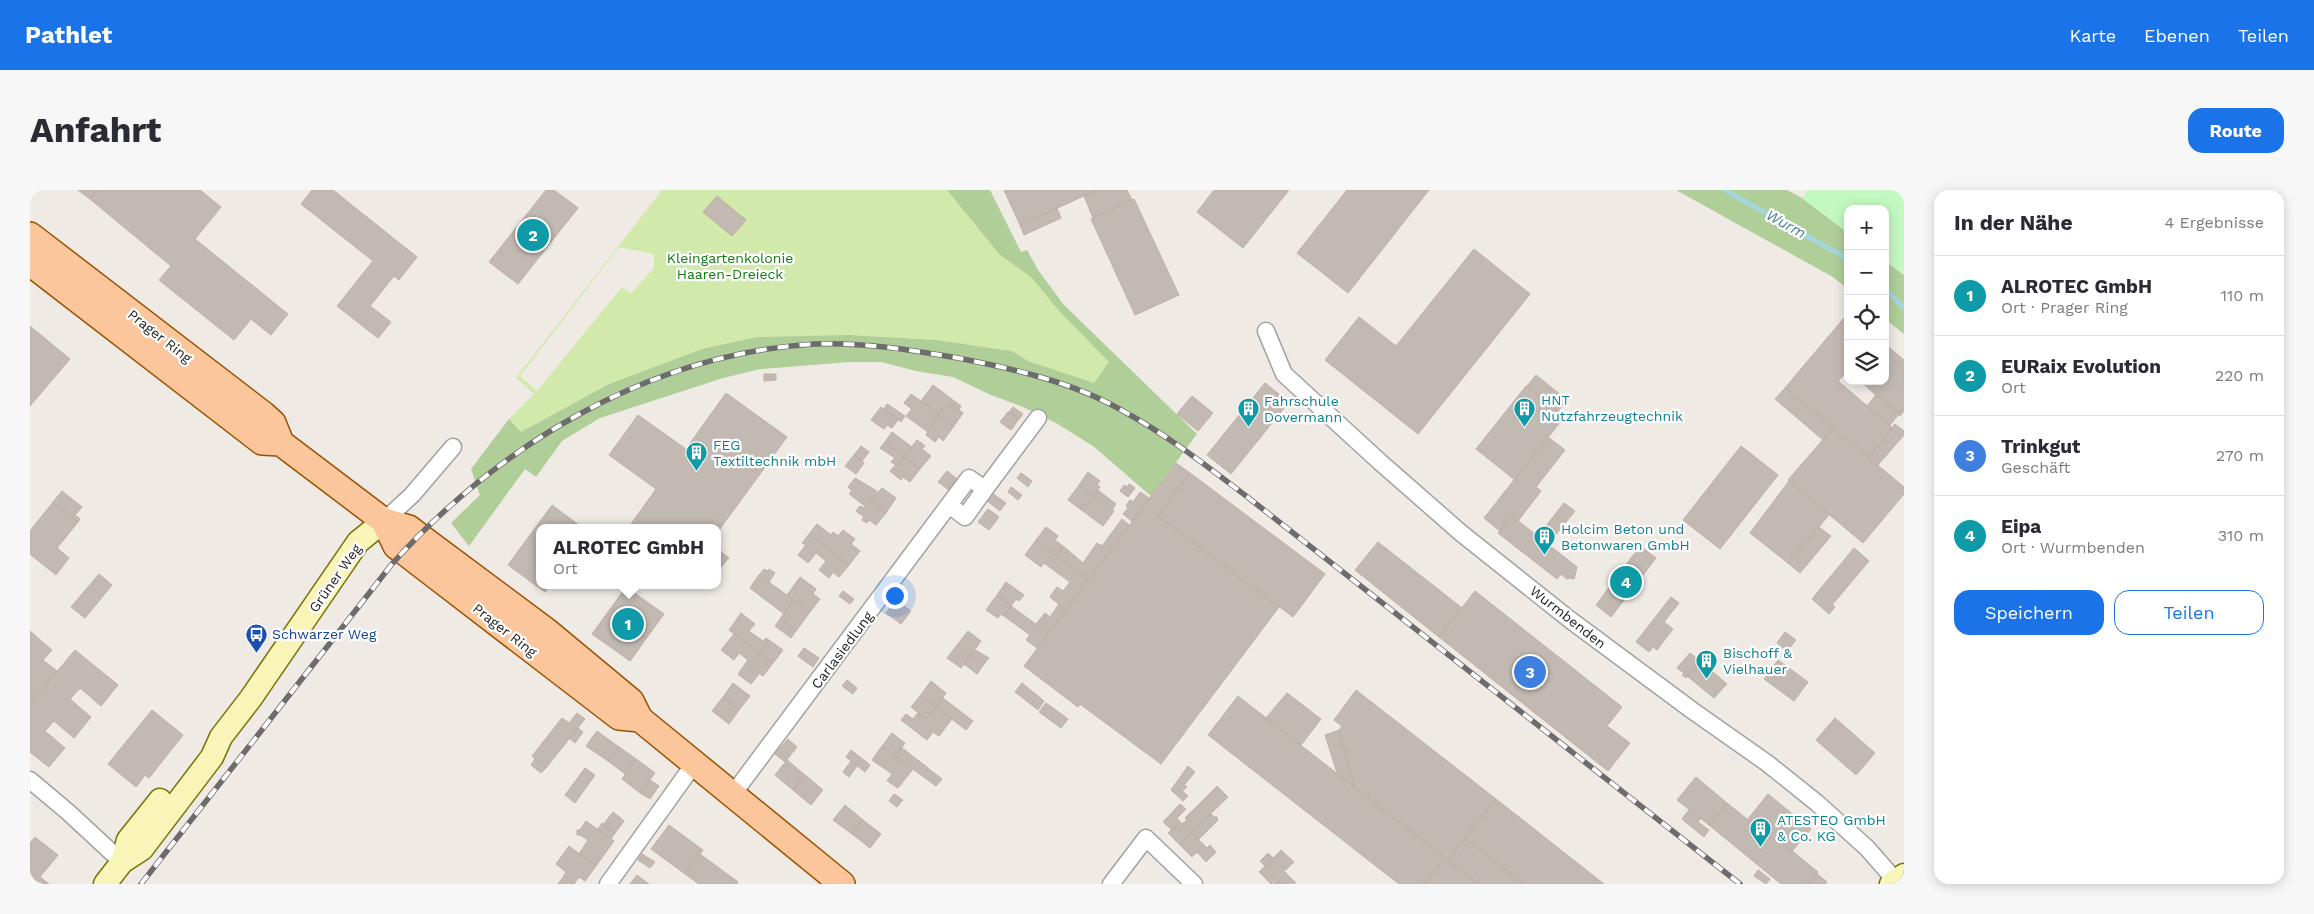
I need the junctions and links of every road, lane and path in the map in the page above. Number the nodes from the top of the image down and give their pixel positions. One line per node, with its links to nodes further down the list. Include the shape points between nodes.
1 (30, 235): 5 (main road, Prager Ring, via 263,414 273,423)
2 (30, 263): 5 (main road, Prager Ring, via 262,442)
3 (1266, 331): 12 (street, Wurmbenden, via 1284,374 1461,533 1569,619 1774,768 1867,848)
4 (1038, 418): 10 (street, Carlasiedlung, via 986,489 969,478)
5 (281, 443): 7 (main road, Prager Ring)
6 (453, 447): 7 (street, via 412,495)
7 (384, 521): 8 (main road, Prager Ring, via 409,528 548,632 631,701 640,719); 11 (street, Grüner Weg, via 358,542 251,698 220,737 200,750 128,840)
8 (694, 764): 10 (main road, Prager Ring); 14 (street)
9 (30, 780): 11 (street)
10 (733, 794): 15 (main road, Prager Ring)
11 (122, 862): 13 (street, Grüner Weg)
12 (1897, 880)
13 (105, 884)
14 (608, 884)
15 (842, 884)
16 (1111, 884): 17 (street, via 1146,838)
17 (1194, 884)

